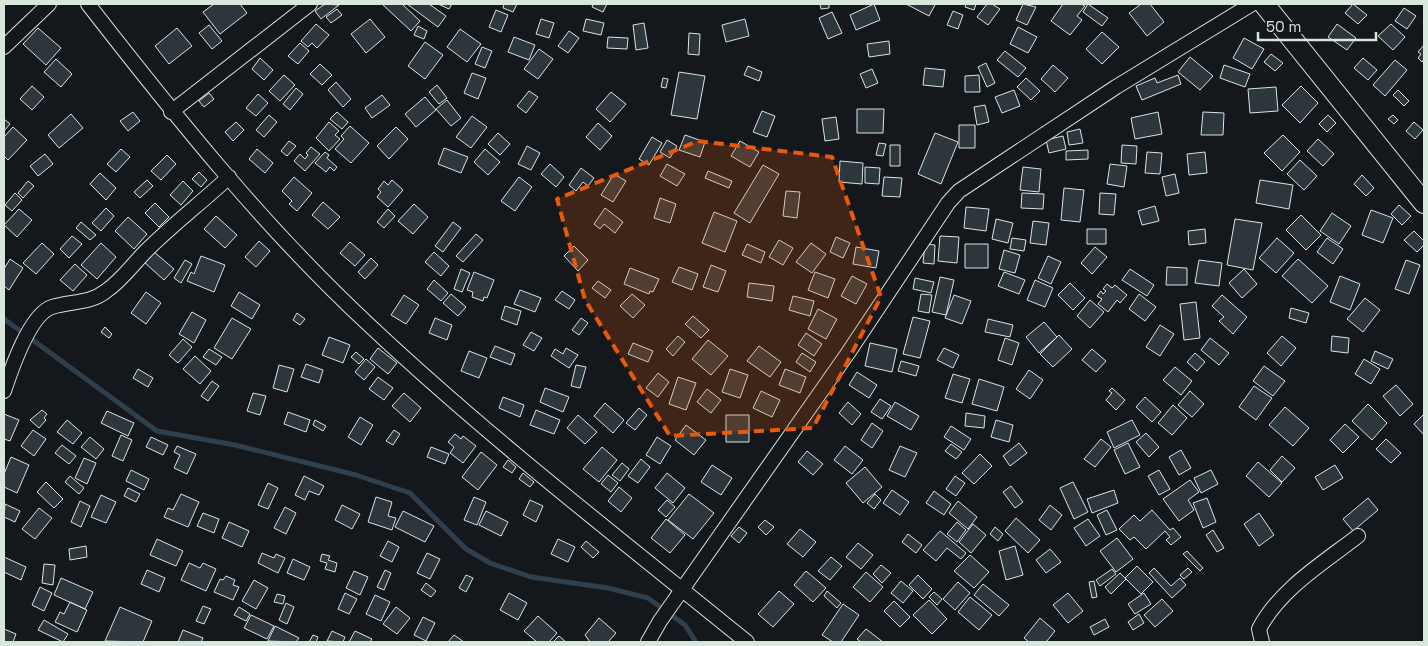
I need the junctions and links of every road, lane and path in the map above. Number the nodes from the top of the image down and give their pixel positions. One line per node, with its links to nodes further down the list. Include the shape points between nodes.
1 (49, 4): 6 (street)
2 (88, 4): 7 (street)
3 (310, 4): 7 (street)
4 (1252, 4): 12 (street, via 1116,87 959,191)
5 (1264, 4): 9 (street)
6 (4, 47)
7 (171, 112): 8 (street)
8 (229, 177): 10 (street, via 105,292 81,303 50,307 19,348); 12 (street, via 274,230 367,324 490,434)
9 (1424, 203)
10 (4, 390)
11 (1358, 536): 15 (street, via 1300,580 1266,615 1259,629)
12 (679, 594): 13 (street); 14 (street)
13 (648, 642)
14 (747, 642)
15 (1262, 642)

